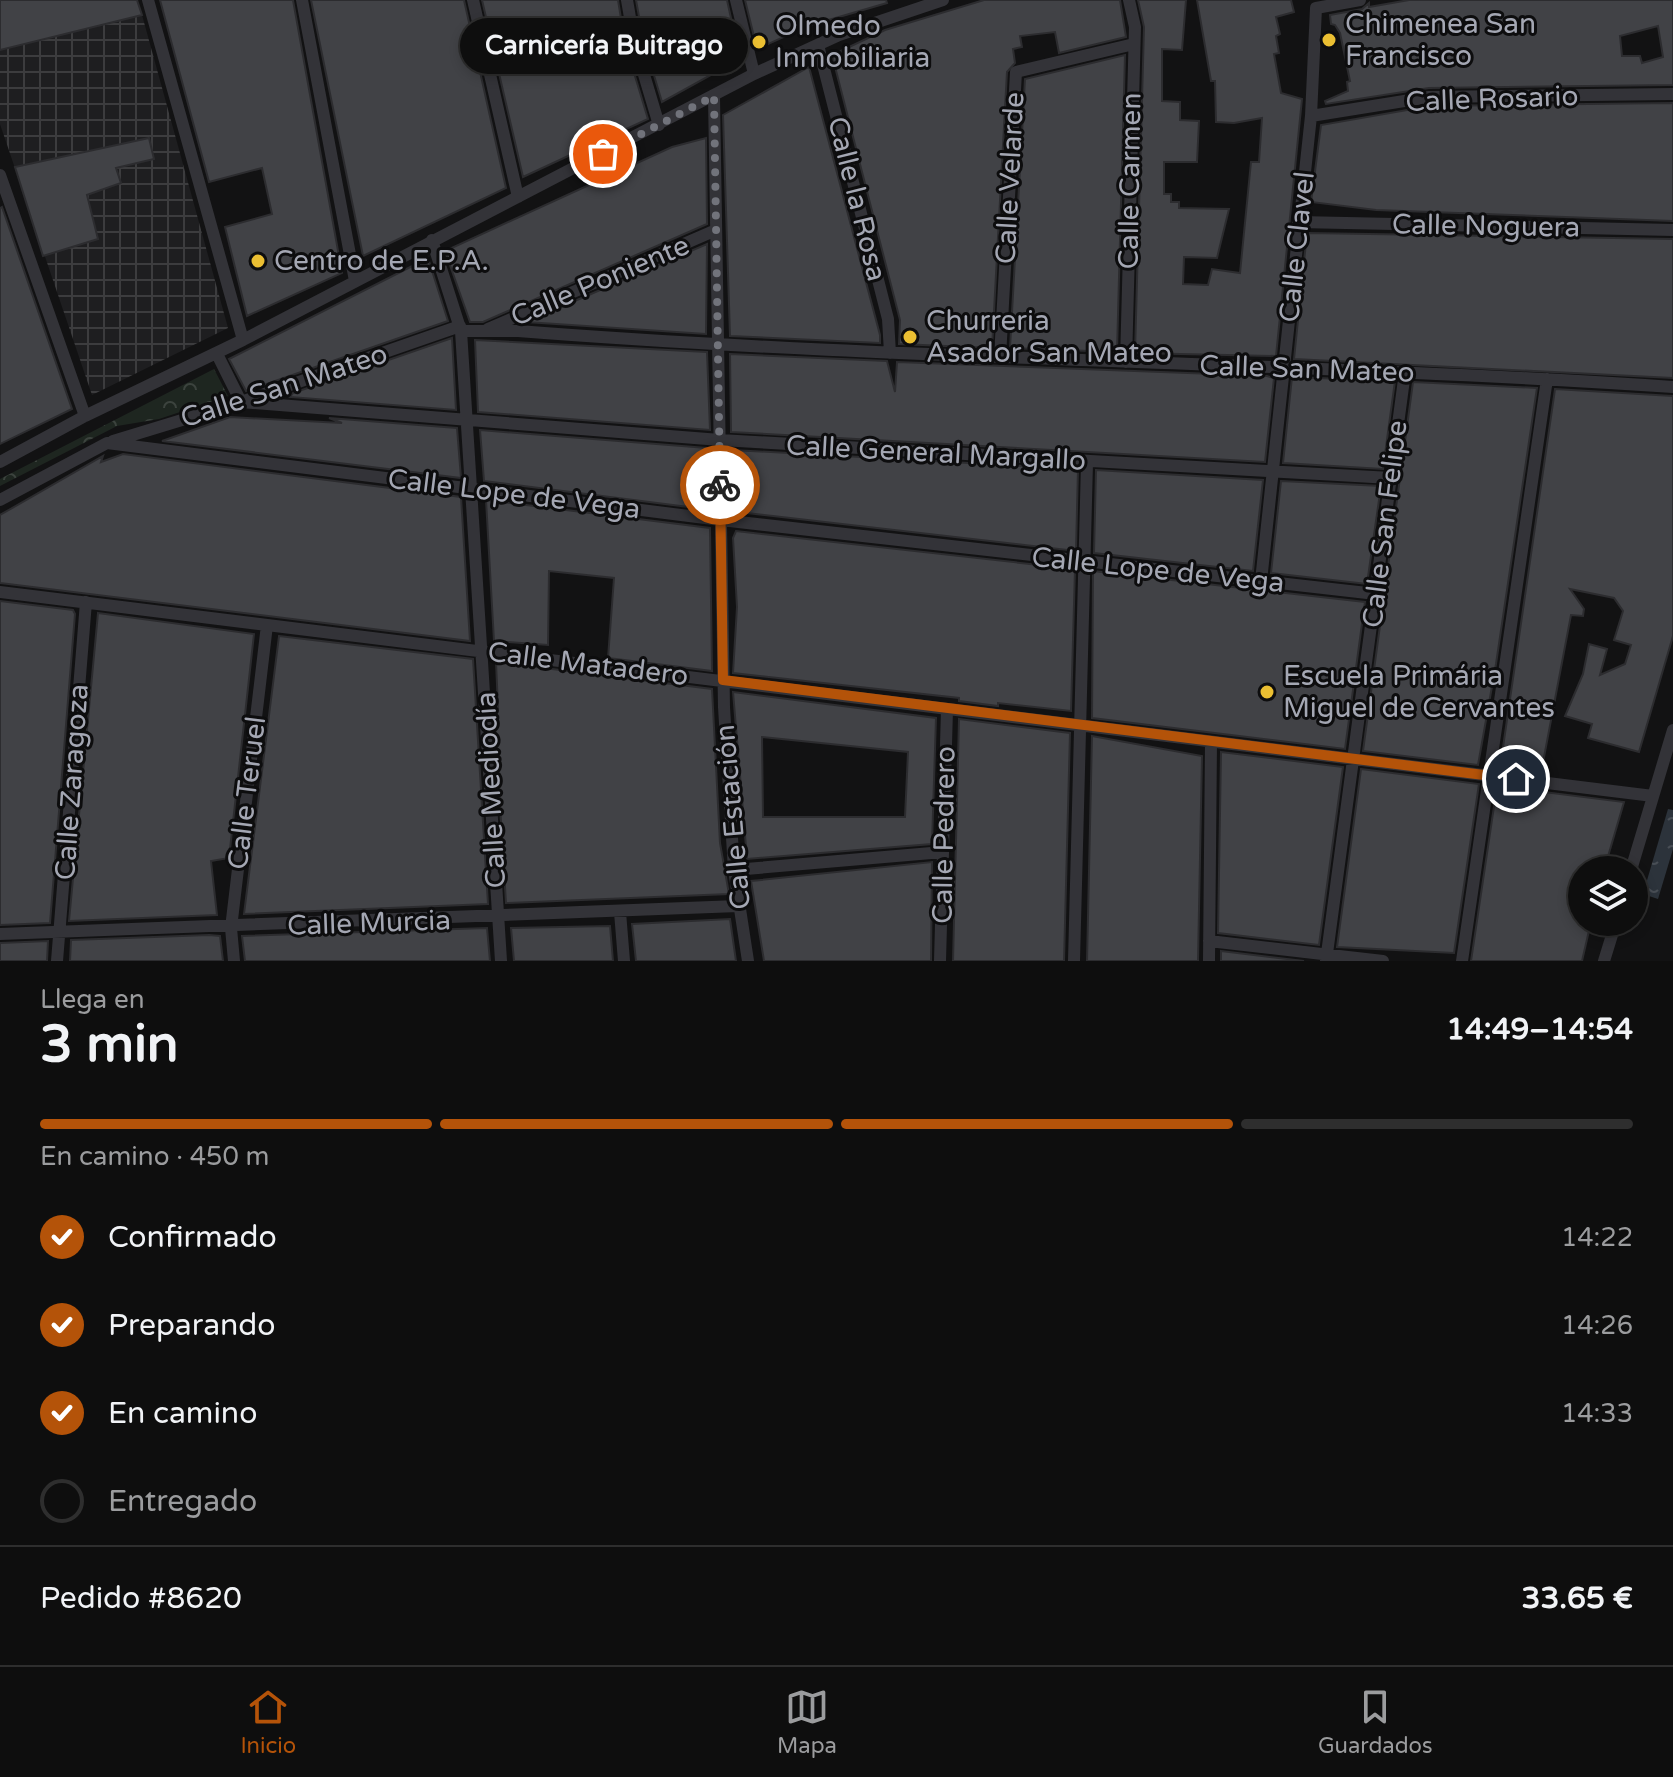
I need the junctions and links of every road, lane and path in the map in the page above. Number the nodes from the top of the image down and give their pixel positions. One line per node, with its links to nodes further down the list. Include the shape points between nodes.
1 (148, 0): 25 (street)
2 (302, 0): 22 (street)
3 (473, 0): 17 (street)
4 (627, 0): 15 (street)
5 (736, 0): 11 (street)
6 (943, 0): 10 (street)
7 (1129, 0): 9 (street, Calle Carmen)
8 (1360, 0): 14 (street, Calle Clavel, via 1316,8)
9 (1134, 44): 29 (street, Calle Velarde, via 1016,72); 30 (street, Calle Carmen)
10 (818, 45): 11 (street); 27 (street, Calle la Rosa, via 888,319)
11 (754, 74): 13 (street)
12 (1673, 94): 14 (street, Calle Rosario, via 1429,97)
13 (714, 96): 15 (street); 19 (street, Calle Estación)
14 (1311, 116): 18 (street, Calle Clavel)
15 (659, 125): 17 (street)
16 (0, 175): 36 (street)
17 (518, 197): 21 (street)
18 (1298, 222): 20 (street, Calle Noguera); 31 (street, Calle Clavel)
19 (716, 230): 24 (street, Calle Poniente); 26 (street, Calle Estación)
20 (1673, 230)
21 (432, 240): 22 (street); 23 (street, Calle Mediodía)
22 (355, 281): 25 (street)
23 (460, 329): 24 (street, Calle San Mateo); 35 (street, Calle San Mateo); 37 (street, Calle Mediodía)
24 (483, 331): 26 (street, Calle San Mateo)
25 (243, 340): 28 (street)
26 (718, 343): 27 (street, Calle San Mateo); 38 (street, Calle Estación)
27 (890, 353): 29 (street, Calle San Mateo)
28 (217, 354): 35 (street); 36 (street)
29 (1000, 357): 30 (street, Calle San Mateo)
30 (1126, 362): 31 (street, Calle San Mateo)
31 (1284, 369): 32 (street, Calle San Mateo); 42 (street, Calle Clavel)
32 (1405, 372): 33 (street, Calle San Mateo); 43 (street, Calle San Felipe)
33 (1547, 379): 34 (street, Calle San Mateo); 60 (street)
34 (1673, 387)
35 (241, 402): 37 (street, Calle General Margallo); 39 (street, Calle San Mateo)
36 (85, 416): 40 (street)
37 (467, 423): 38 (street, Calle General Margallo); 44 (street, Calle Mediodía)
38 (720, 440): 41 (street, Calle General Margallo); 46 (street, Calle Estación)
39 (107, 443): 44 (street, Calle Lope de Vega); 45 (street)
40 (0, 462)
41 (1087, 463): 42 (street, Calle General Margallo); 47 (street)
42 (1271, 474): 43 (street, Calle General Margallo); 48 (street, Calle Clavel)
43 (1391, 478): 50 (street, Calle San Felipe)
44 (471, 488): 46 (street, Calle Lope de Vega); 53 (street, Calle Mediodía)
45 (0, 500)
46 (721, 520): 47 (street, Calle Lope de Vega); 54 (street, Calle Estación)
47 (1086, 562): 48 (street, Calle Lope de Vega); 56 (street)
48 (1261, 581): 50 (street, Calle Lope de Vega)
49 (0, 592): 51 (street, Calle Matadero)
50 (1376, 594): 59 (street, Calle San Felipe)
51 (86, 602): 52 (street, Calle Matadero); 69 (street, Calle Zaragoza)
52 (267, 625): 53 (street, Calle Matadero); 68 (street, Calle Teruel)
53 (483, 652): 54 (street, Calle Matadero); 67 (street, Calle Mediodía)
54 (723, 680): 55 (street, Calle Matadero); 64 (street, Calle Estación)
55 (947, 709): 56 (street, Calle Matadero); 62 (street, Calle Pedrero)
56 (1079, 725): 58 (street, Calle Matadero); 80 (street)
57 (1673, 730): 61 (street)
58 (1211, 742): 59 (street, Calle Matadero); 72 (street)
59 (1355, 758): 60 (street, Calle Matadero); 73 (street, Calle San Felipe)
60 (1489, 775): 61 (street, Calle Matadero); 83 (street)
61 (1653, 796): 63 (street)
62 (943, 852): 64 (street); 79 (street, Calle Pedrero)
63 (1635, 856)
64 (734, 870): 65 (street, Calle Estación)
65 (738, 906): 66 (street, Calle Murcia); 78 (street, Calle Estación)
66 (620, 912): 67 (street, Calle Murcia); 77 (street)
67 (498, 918): 68 (street, Calle Murcia); 76 (street, Calle Mediodía)
68 (231, 928): 69 (street, Calle Murcia); 75 (street, Calle Teruel)
69 (60, 933): 70 (street, Calle Murcia); 74 (street, Calle Zaragoza)
70 (0, 934)
71 (1612, 936): 84 (street)
72 (1209, 941): 73 (street); 81 (street)
73 (1327, 958): 82 (street)
74 (57, 961)
75 (234, 961)
76 (501, 961)
77 (624, 961)
78 (748, 961)
79 (940, 961)
80 (1074, 961)
81 (1209, 961)
82 (1383, 961)
83 (1462, 961)
84 (1604, 961)

